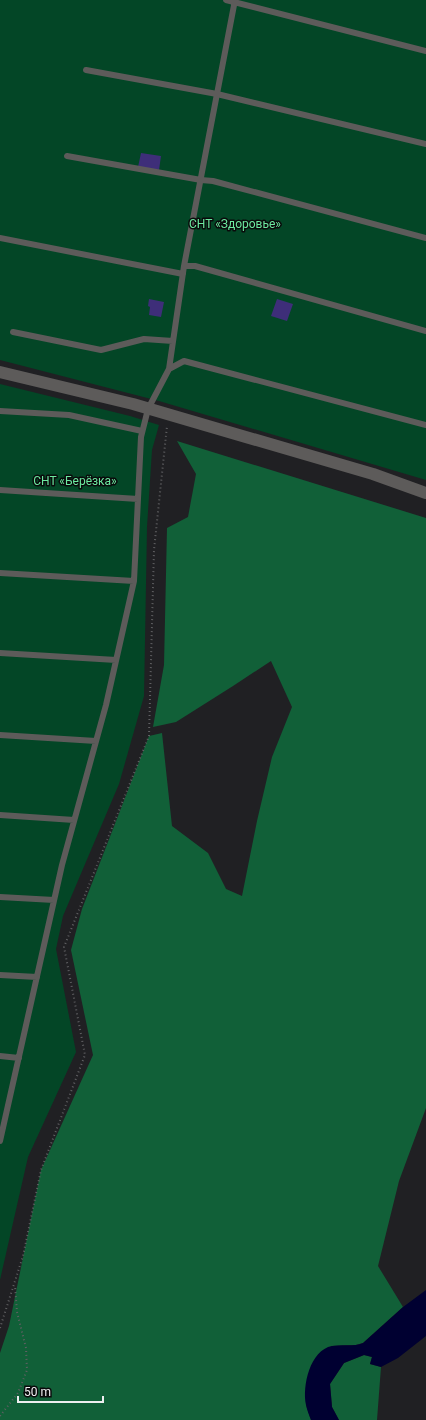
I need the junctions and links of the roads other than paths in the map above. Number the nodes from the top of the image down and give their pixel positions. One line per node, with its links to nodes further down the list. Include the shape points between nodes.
1 (226, 0): 2 (lane)
2 (235, 1): 3 (lane); 5 (lane)
3 (426, 51)
4 (86, 70): 5 (lane)
5 (218, 94): 6 (lane); 8 (lane)
6 (426, 144)
7 (67, 156): 8 (lane)
8 (201, 180): 10 (lane, via 213,181); 11 (lane)
9 (0, 238): 12 (lane)
10 (426, 238)
11 (184, 266): 12 (lane); 13 (lane, via 195,266)
12 (183, 274): 15 (lane)
13 (426, 331)
14 (13, 332): 15 (lane, via 101,350 144,339)
15 (173, 341): 16 (lane)
16 (169, 369): 18 (lane); 20 (lane, via 184,361)
17 (0, 372): 18 (street)
18 (148, 409): 21 (lane); 23 (street, via 373,474)
19 (0, 411): 21 (lane, via 69,415)
20 (426, 425)
21 (142, 431): 24 (lane)
22 (0, 490): 24 (lane)
23 (426, 493)
24 (138, 499): 26 (lane)
25 (0, 573): 26 (lane)
26 (134, 581): 28 (lane)
27 (0, 653): 28 (lane)
28 (116, 660): 30 (lane)
29 (0, 735): 30 (lane)
30 (96, 741): 32 (lane)
31 (0, 815): 32 (lane)
32 (74, 820): 34 (lane)
33 (0, 897): 34 (lane)
34 (54, 900): 36 (lane)
35 (0, 975): 36 (lane)
36 (37, 977): 38 (lane)
37 (0, 1056): 38 (lane)
38 (19, 1058): 39 (lane)
39 (1, 1133): 40 (lane)
40 (0, 1141)

